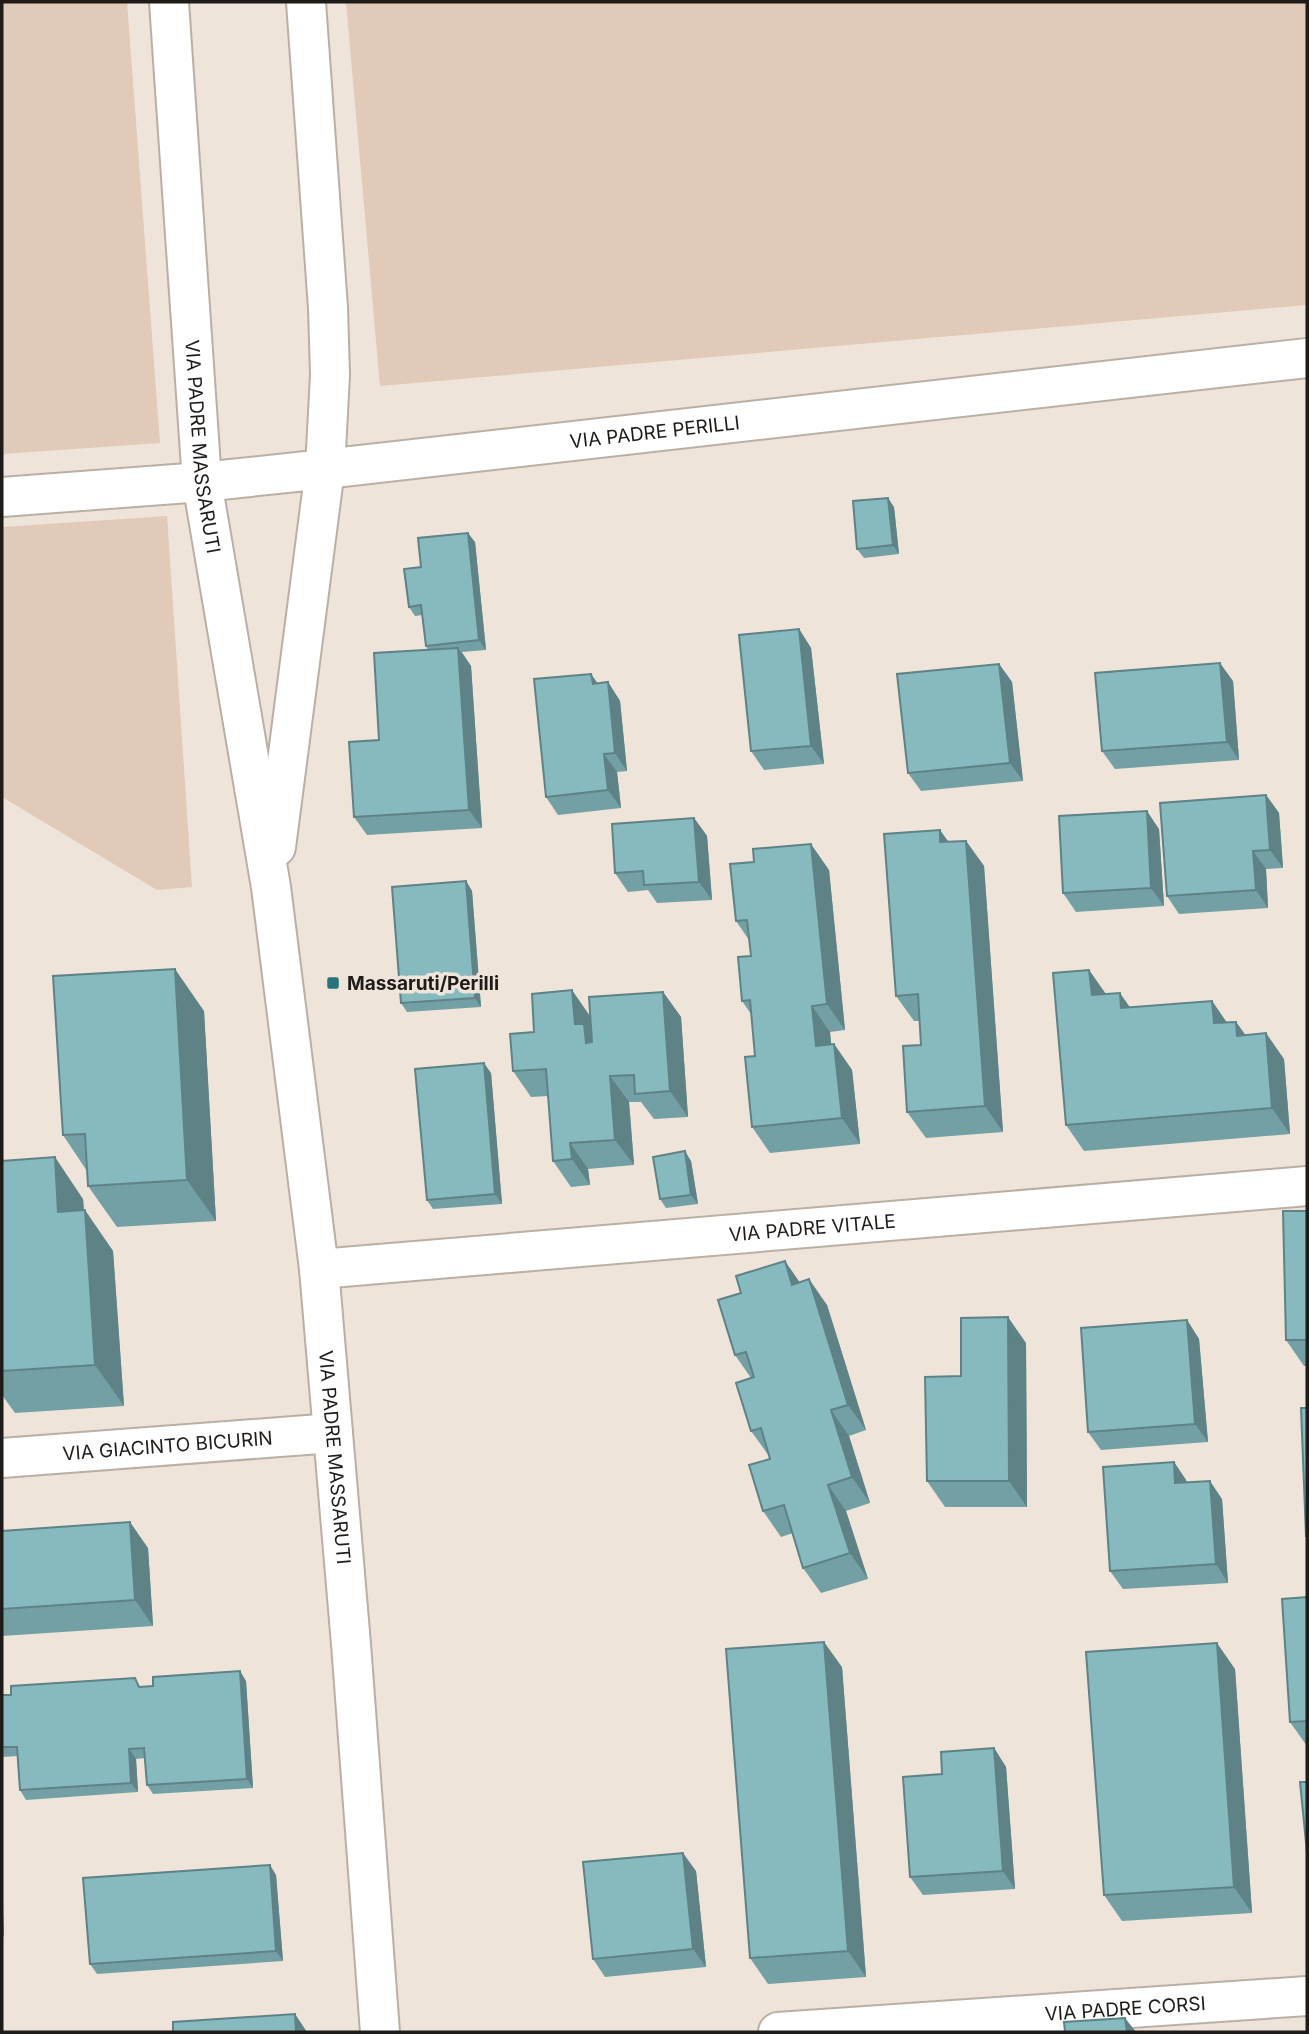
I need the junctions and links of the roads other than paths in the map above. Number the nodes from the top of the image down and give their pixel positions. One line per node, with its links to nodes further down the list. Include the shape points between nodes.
1 (169, 2): 5 (street, VIA PADRE MASSARUTI)
2 (306, 2): 4 (street, VIA PADRE MASSARUTI, via 328,308)
3 (1307, 358): 4 (street, VIA PADRE PERILLI)
4 (325, 469): 5 (street, VIA PADRE PERILLI); 7 (street, VIA PADRE MASSARUTI)
5 (202, 482): 6 (street, VIA PADRE PERILLI); 7 (street, VIA PADRE MASSARUTI)
6 (2, 497)
7 (271, 887): 9 (street, VIA PADRE MASSARUTI)
8 (1307, 1186): 9 (street, VIA PADRE VITALE)
9 (319, 1269): 10 (street, VIA PADRE MASSARUTI)
10 (332, 1433): 11 (street, VIA GIACINTO BICURIN); 13 (street, VIA PADRE MASSARUTI)
11 (2, 1458)
12 (1307, 1996): 14 (street, VIA PADRE CORSI)
13 (380, 2032)
14 (778, 2032)

